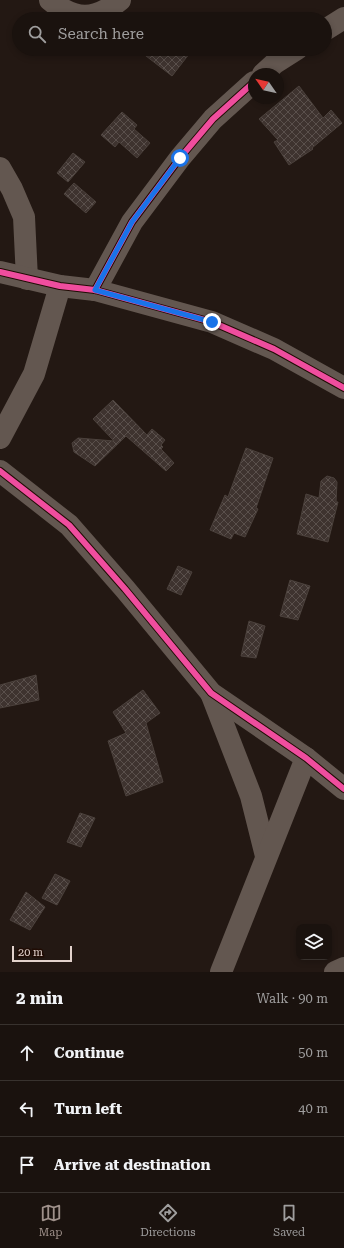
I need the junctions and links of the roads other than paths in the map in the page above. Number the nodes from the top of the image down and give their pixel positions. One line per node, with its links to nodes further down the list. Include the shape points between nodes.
1 (50, 0): 3 (street)
2 (120, 0): 4 (street)
3 (64, 12)
4 (106, 12)
5 (344, 18): 6 (street)
6 (332, 26)
7 (286, 56): 8 (street)
8 (270, 68)
9 (248, 87): 14 (street, via 213,119 180,158 132,222)
10 (0, 168): 12 (street, via 24,217)
11 (0, 272): 12 (street)
12 (27, 279): 13 (street)
13 (60, 286): 14 (street); 16 (street, via 34,374)
14 (95, 290): 15 (street, via 218,324 274,349)
15 (344, 388)
16 (0, 438)
17 (0, 471): 18 (street, via 69,525 126,589)
18 (211, 693): 19 (street); 21 (street, via 251,796)
19 (306, 758): 20 (street); 21 (street)
20 (344, 789)
21 (266, 856): 23 (street)
22 (344, 968): 24 (street)
23 (221, 972)
24 (336, 972)

